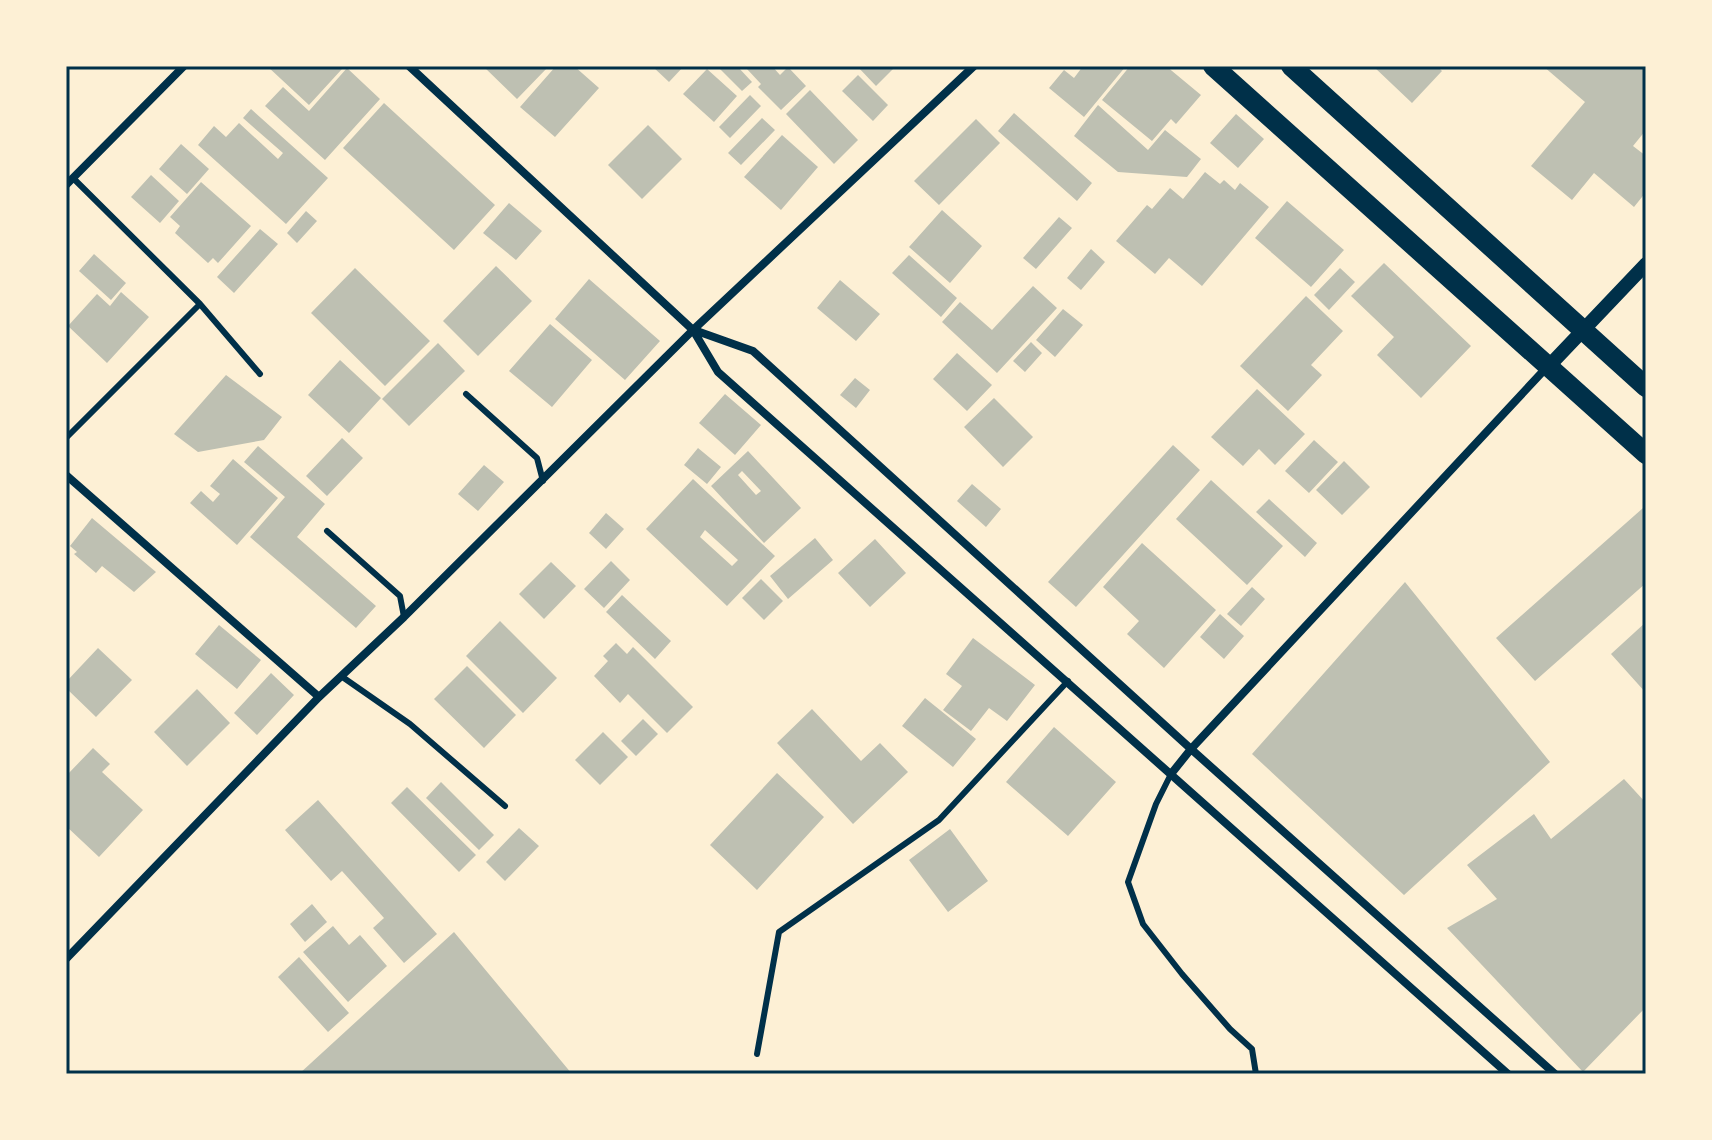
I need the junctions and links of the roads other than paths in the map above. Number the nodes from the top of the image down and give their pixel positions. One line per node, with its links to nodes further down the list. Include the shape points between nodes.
1 (184, 66): 6 (street)
2 (409, 66): 9 (street)
3 (974, 66): 9 (street)
4 (1213, 66): 11 (main road)
5 (1291, 66): 10 (main road)
6 (69, 182): 8 (lane)
7 (1646, 264): 10 (street)
8 (200, 304): 12 (lane); 15 (lane)
9 (693, 330): 18 (street); 22 (street, via 718,372); 24 (street, via 753,351)
10 (1583, 330): 11 (street); 13 (main road)
11 (1548, 367): 16 (main road); 24 (street)
12 (260, 374)
13 (1646, 387)
14 (466, 394): 18 (lane, via 537,458)
15 (66, 438)
16 (1646, 454)
17 (66, 475): 23 (street)
18 (543, 481): 20 (street)
19 (327, 531): 20 (lane, via 400,596)
20 (404, 617): 21 (street)
21 (341, 676): 23 (street); 26 (lane, via 410,724)
22 (1068, 681): 25 (street); 28 (lane, via 939,820 779,932)
23 (319, 697): 27 (street)
24 (1191, 749): 25 (street); 31 (street)
25 (1171, 774): 29 (lane, via 1128,882 1143,924 1252,1049); 30 (street)
26 (505, 806)
27 (66, 959)
28 (757, 1054)
29 (1256, 1074)
30 (1508, 1074)
31 (1555, 1074)

